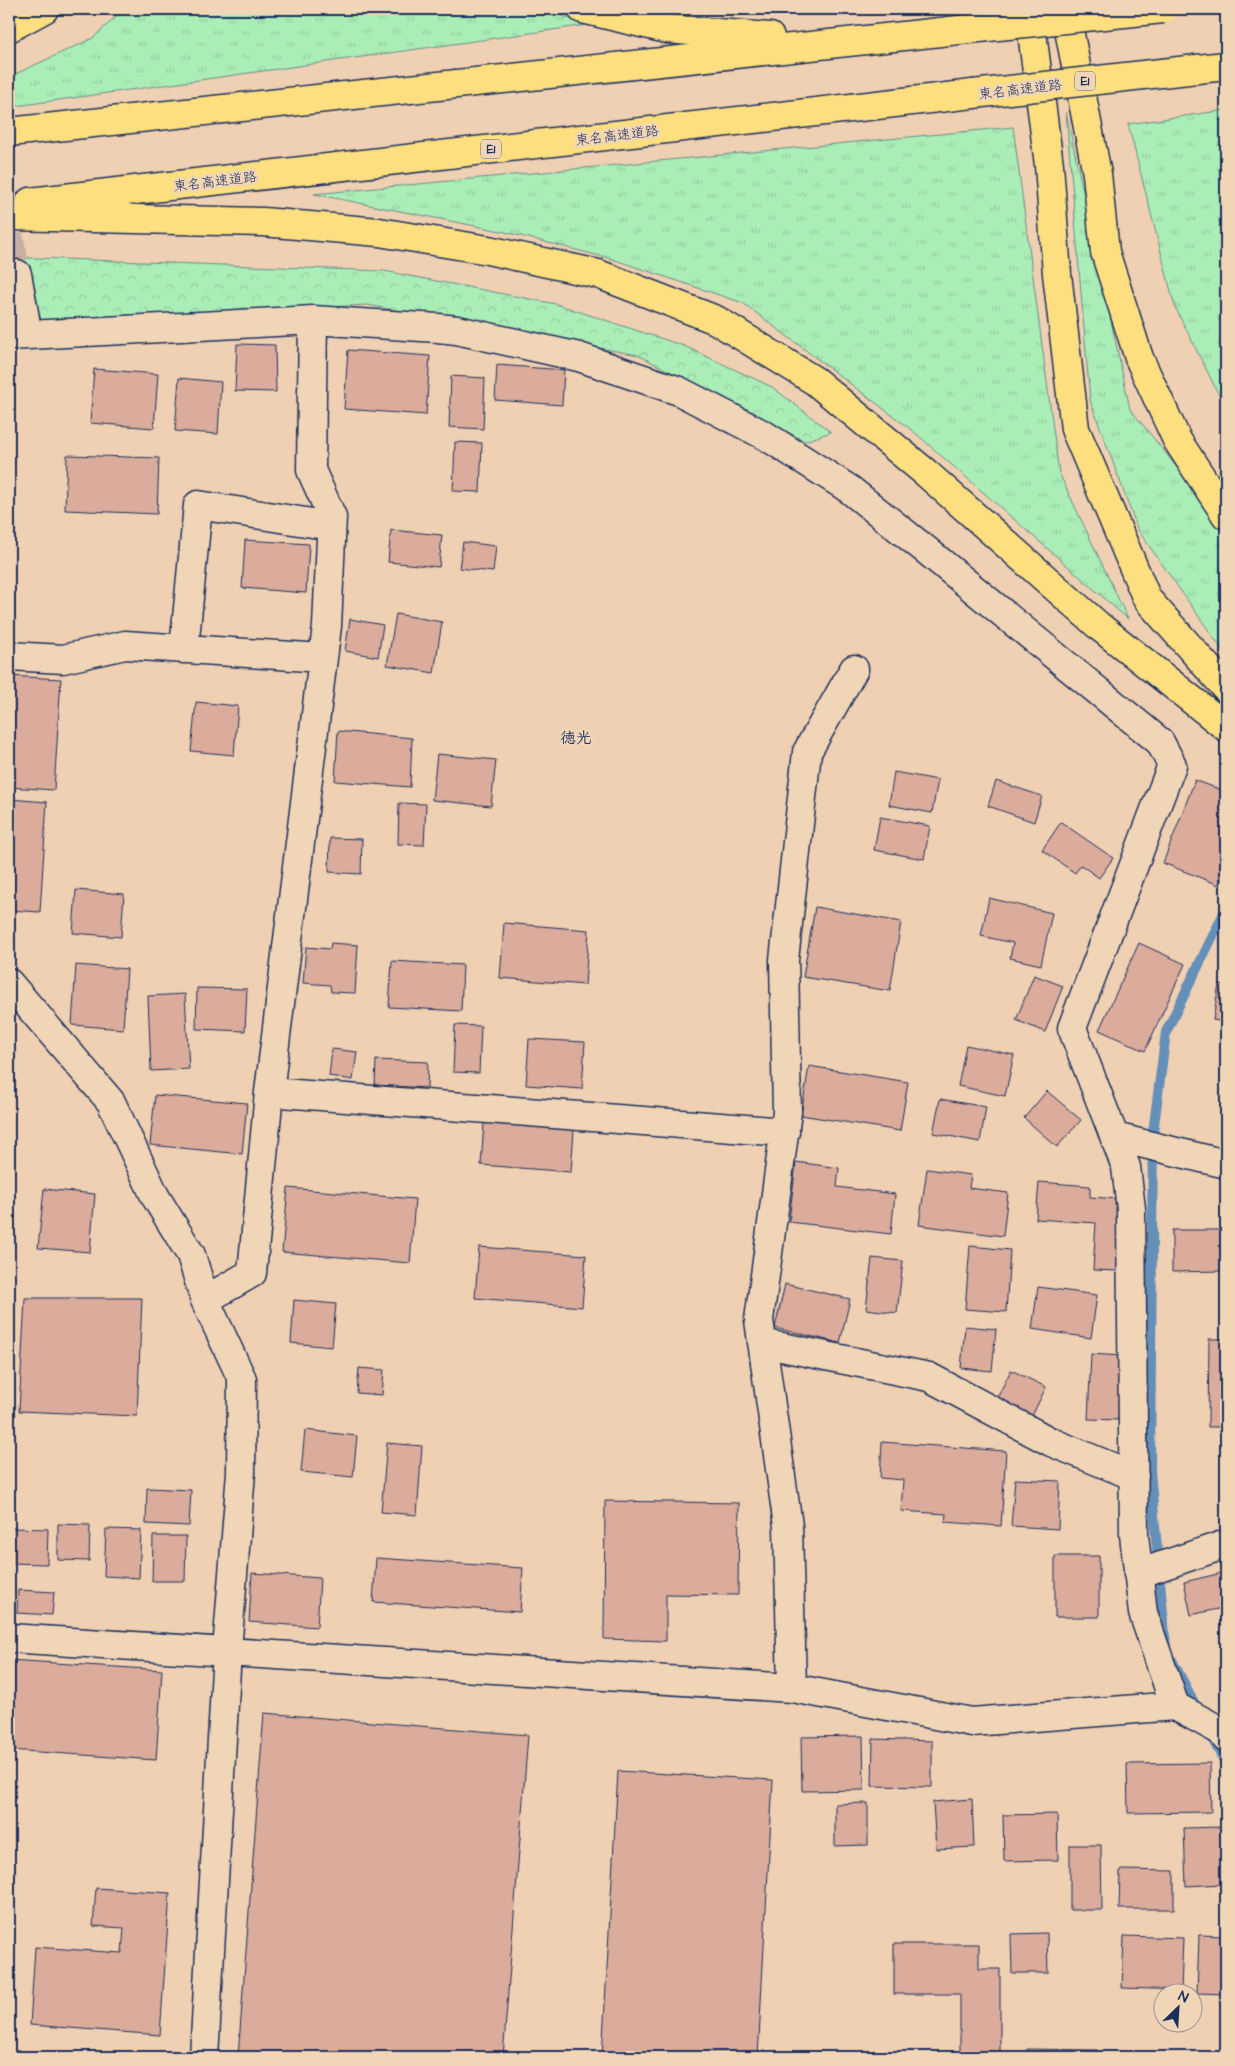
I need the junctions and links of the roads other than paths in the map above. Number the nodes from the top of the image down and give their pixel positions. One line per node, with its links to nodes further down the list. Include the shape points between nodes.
1 (44, 9): 6 (highway)
2 (582, 9): 7 (highway, via 666,29)
3 (1029, 9): 21 (highway, via 1049,165 1057,274 1075,429 1147,599)
4 (1065, 9): 15 (highway, via 1097,174 1105,252 1139,358 1177,440)
5 (1163, 9): 7 (highway, bridge)
6 (9, 28)
7 (853, 41): 9 (highway)
8 (1226, 66): 10 (highway, 東名高速道路 / E1, bridge)
9 (9, 132)
10 (9, 204)
11 (9, 216): 22 (highway, via 263,222 379,232 488,250 598,274 716,320 815,381 926,473 1100,627)
12 (17, 274): 14 (street)
13 (313, 320): 14 (street); 16 (street, via 311,470 332,517); 26 (street, via 457,330 579,357 679,391 766,436 849,489 1160,742 1172,765 1072,1028)
14 (18, 336)
15 (1226, 515)
16 (331, 526): 17 (street, via 198,505); 19 (street)
17 (184, 649): 18 (street, via 126,645 63,659); 19 (street)
18 (9, 656)
19 (323, 658): 24 (street)
20 (854, 669): 25 (street, via 807,752 784,960)
21 (1226, 688)
22 (1226, 728)
23 (9, 983): 28 (street, via 111,1102 155,1196 191,1255)
24 (269, 1092): 25 (street); 28 (street, via 252,1273)
25 (785, 1132): 29 (street, via 759,1320)
26 (1115, 1137): 27 (street); 30 (street, via 1126,1167 1131,1209)
27 (1226, 1164)
28 (205, 1300): 34 (street, via 242,1379 241,1472)
29 (762, 1343): 30 (street, via 929,1377 1051,1442); 35 (street, via 788,1526)
30 (1134, 1476): 32 (street)
31 (1226, 1544): 32 (street)
32 (1138, 1574): 36 (street, via 1143,1613)
33 (9, 1638): 34 (street)
34 (227, 1651): 35 (street); 38 (street)
35 (792, 1688): 36 (street, via 972,1722)
36 (1175, 1706): 37 (street, via 1222,1731)
37 (1226, 1738)
38 (204, 2057)

